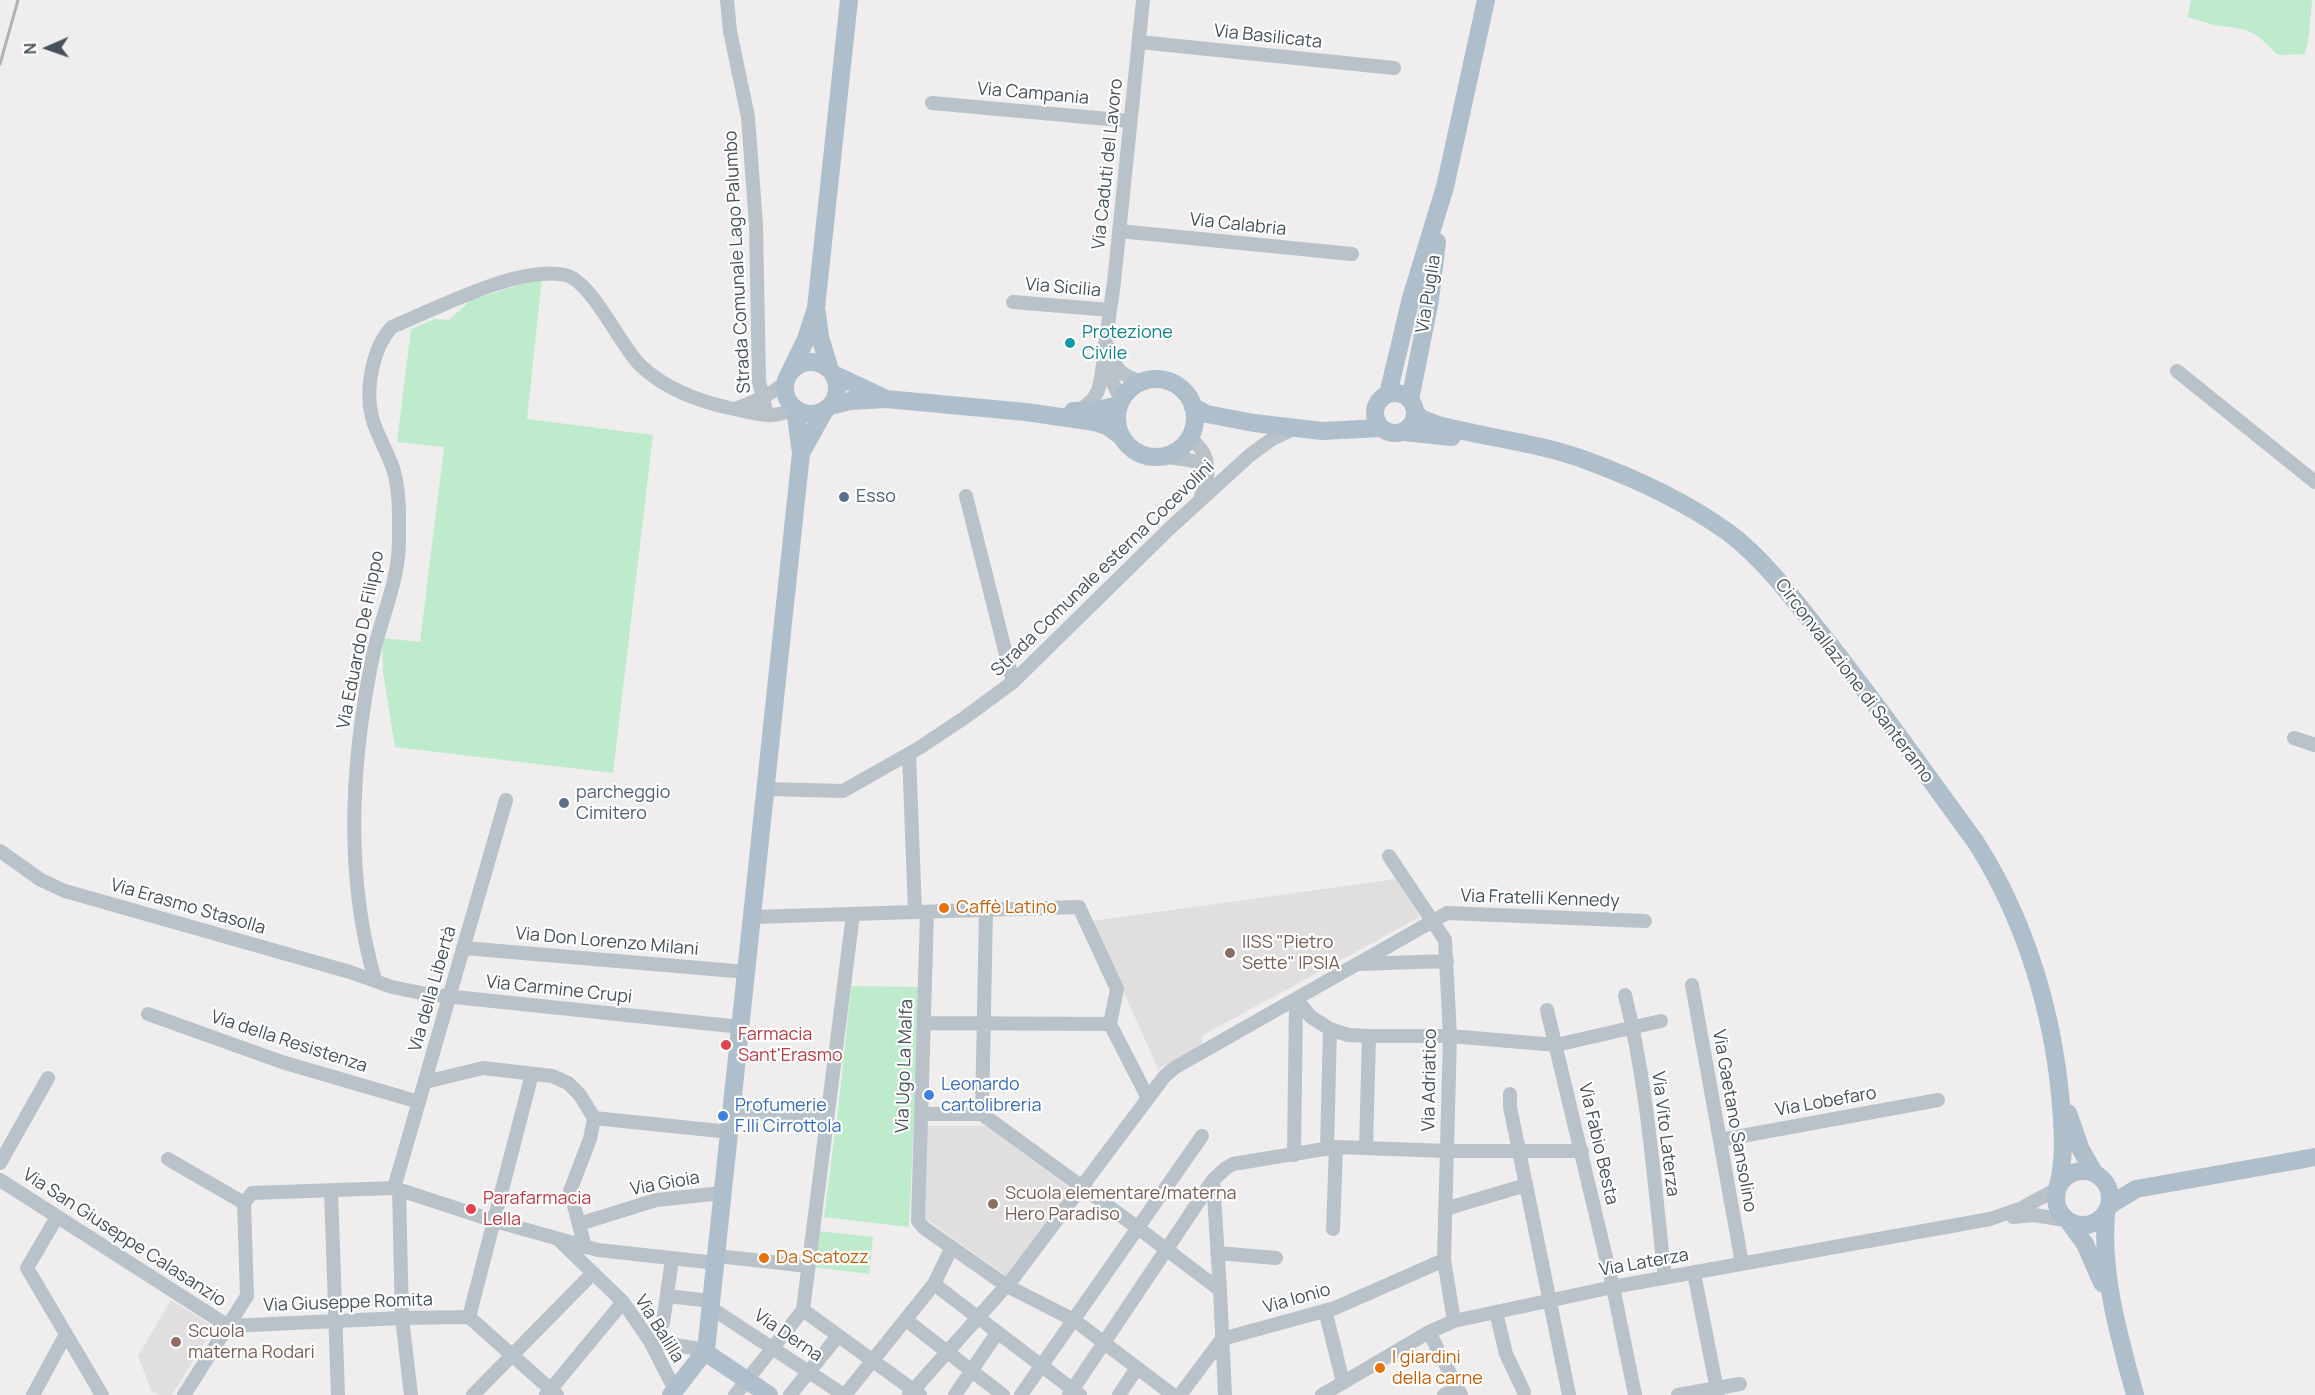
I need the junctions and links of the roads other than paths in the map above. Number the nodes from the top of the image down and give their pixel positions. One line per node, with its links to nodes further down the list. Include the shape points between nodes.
1 (727, 0): 21 (street, Strada Comunale Lago Palumbo, via 748,117)
2 (849, 0): 13 (main road)
3 (1143, 0): 5 (street, Via Caduti del Lavoro)
4 (1486, 0): 9 (main road, Via Puglia)
5 (1138, 42): 6 (street, Via Basilicata); 8 (street, Via Caduti del Lavoro)
6 (1394, 68)
7 (932, 102): 8 (street, Via Campania)
8 (1130, 121): 10 (street, Via Caduti del Lavoro)
9 (1445, 188): 23 (main road, Via Puglia); 25 (main road, Via Puglia)
10 (1119, 231): 11 (street, Via Calabria); 14 (street, Via Caduti del Lavoro)
11 (1352, 254)
12 (1012, 302): 14 (street, Via Sicilia)
13 (816, 308): 18 (main road, via 820,337); 19 (main road)
14 (1110, 310): 15 (street, Via Caduti del Lavoro)
15 (1108, 332): 16 (street); 20 (street, via 1115,365 1125,376)
16 (1104, 353): 24 (street); 30 (street, via 1095,399)
17 (2177, 371): 44 (street)
18 (832, 372): 19 (main road, via 823,364 810,361 803,362); 22 (main road); 27 (main road, via 836,394)
19 (788, 376): 21 (street); 29 (main road, via 786,395)
20 (1141, 382): 24 (main road); 26 (main road, via 1159,379 1177,385)
21 (762, 399): 28 (street); 32 (street, Strada Comunale Lago Palumbo)
22 (886, 399): 27 (main road, via 850,401); 31 (main road)
23 (1382, 399): 25 (main road, via 1402,394); 34 (main road, via 1340,423); 35 (main road, via 1375,417)
24 (1120, 403): 30 (main road); 39 (main road, via 1117,416)
25 (1413, 406): 37 (main road, via 1413,424); 40 (main road, via 1422,419)
26 (1194, 407): 33 (main road, via 1207,414); 38 (main road)
27 (827, 408): 29 (main road, via 812,414); 41 (main road)
28 (735, 409): 32 (street, Via Eduardo De Filippo); 65 (street, Via Eduardo De Filippo, via 697,400 650,373 638,363 585,287 565,274 520,278 468,294 392,327 384,336 370,393 372,416 394,473 399,542 397,571 379,632 362,716 355,821 361,914)
29 (795, 409): 32 (street); 36 (main road)
30 (1078, 411): 31 (main road)
31 (1026, 412): 39 (main road, via 1095,422)
32 (772, 416): 36 (street)
33 (1254, 423): 34 (main road); 38 (main road, via 1204,428)
34 (1299, 427): 35 (main road, via 1337,431); 46 (street, Strada Comunale esterna Cocevolini, via 1250,455)
35 (1380, 428): 37 (main road, via 1392,434)
36 (798, 430): 41 (main road)
37 (1404, 432): 40 (main road)
38 (1191, 434): 42 (main road, via 1180,449); 43 (street, via 1203,452)
39 (1122, 437): 42 (main road, via 1142,455)
40 (1492, 438): 83 (main road, Circonvallazione di Santeramo, via 1562,453 1632,479 1706,518 1771,572 1835,650 1995,872 2031,957)
41 (801, 453): 51 (main road)
42 (1165, 456): 43 (street, via 1198,462)
43 (1206, 472): 46 (street, via 1205,490)
44 (2315, 482)
45 (966, 496): 47 (street)
46 (1197, 503): 47 (street, Strada Comunale esterna Cocevolini)
47 (1013, 682): 50 (street, Strada Comunale esterna Cocevolini)
48 (2294, 738): 49 (street)
49 (2315, 745)
50 (909, 754): 51 (street, Strada Comunale esterna Cocevolini, via 843,791); 56 (street, Via Ugo La Malfa)
51 (766, 789): 58 (main road)
52 (506, 800): 61 (street, Via della Libertà)
53 (0, 851): 65 (street, Via Erasmo Stasolla, via 41,880 65,891)
54 (1389, 856): 59 (street, Via Adriatico)
55 (986, 910): 56 (street); 74 (street); 75 (street, via 1079,907 1117,989)
56 (921, 912): 57 (street); 73 (street, Via Ugo La Malfa)
57 (853, 914): 58 (street); 94 (street)
58 (753, 917): 64 (main road)
59 (1434, 920): 60 (street, Via Fratelli Kennedy, via 1447,913); 62 (street, Via Adriatico, via 1445,939); 63 (street, Via Fratelli Kennedy)
60 (1645, 921)
61 (464, 948): 64 (street, Via Don Lorenzo Milani); 68 (street, Via della Libertà)
62 (1447, 961): 63 (street); 80 (street, Via Adriatico)
63 (1356, 964): 69 (street, Via Fratelli Kennedy)
64 (747, 972): 77 (main road)
65 (375, 980): 68 (street, Via Carmine Crupi, via 415,992)
66 (1692, 985): 97 (street, Via Gaetano Sansolino)
67 (1625, 995): 76 (street, Via Vito Laterza)
68 (450, 996): 77 (street, Via Carmine Crupi); 85 (street, Via della Libertà)
69 (1296, 999): 78 (street, via 1311,1017); 87 (street, Via Fratelli Kennedy, via 1174,1068); 103 (street)
70 (1548, 1010): 81 (street, Via Fabio Besta)
71 (148, 1014): 89 (street, Via della Resistenza, via 282,1062)
72 (1661, 1021): 76 (street)
73 (924, 1023): 74 (street); 91 (street, Via Ugo La Malfa)
74 (984, 1023): 75 (street); 92 (street)
75 (1110, 1024): 87 (street)
76 (1633, 1026): 81 (street); 140 (street, Via Vito Laterza)
77 (741, 1027): 90 (main road)
78 (1330, 1029): 79 (street); 98 (street)
79 (1369, 1036): 80 (street); 99 (street)
80 (1450, 1036): 81 (street); 100 (street, Via Adriatico)
81 (1556, 1045): 102 (street, Via Fabio Besta)
82 (532, 1074): 85 (street, via 483,1068); 93 (street, via 568,1083); 122 (street)
83 (2058, 1076): 107 (main road, Circonvallazione di Santeramo, via 2073,1129); 112 (main road, Circonvallazione di Santeramo, via 2063,1145)
84 (48, 1078): 106 (street)
85 (425, 1082): 89 (street, Via della Libertà)
86 (1510, 1094): 101 (street)
87 (1148, 1098): 111 (street, Via Fratelli Kennedy)
88 (1938, 1100): 97 (street, Via Lobefaro)
89 (419, 1102): 114 (street, Via della Libertà)
90 (732, 1109): 94 (street); 95 (main road)
91 (922, 1114): 92 (street); 129 (street, Via Ugo La Malfa, via 918,1221)
92 (981, 1114): 111 (street)
93 (594, 1118): 95 (street); 124 (street, via 570,1191)
94 (827, 1119): 137 (street)
95 (729, 1132): 116 (main road)
96 (1202, 1136): 125 (street)
97 (1720, 1140): 136 (street, Via Gaetano Sansolino)
98 (1332, 1148): 99 (street); 103 (street); 126 (street)
99 (1366, 1148): 100 (street)
100 (1447, 1151): 101 (street); 118 (street, Via Adriatico)
101 (1519, 1151): 102 (street); 110 (street)
102 (1582, 1151): 143 (street, Via Fabio Besta)
103 (1294, 1155): 109 (street, via 1233,1164)
104 (2315, 1157): 113 (main road)
105 (168, 1159): 117 (street)
106 (0, 1163)
107 (2098, 1175): 112 (main road, via 2079,1171 2063,1179); 113 (main road); 119 (main road, via 2109,1189)
108 (0, 1180): 120 (street, Via San Giuseppe Calasanzio)
109 (1214, 1180): 130 (street); 131 (street)
110 (1526, 1185): 118 (street); 146 (street)
111 (1082, 1187): 125 (street); 142 (street, Via Fratelli Kennedy)
112 (2058, 1187): 121 (street, via 2022,1209); 123 (main road, via 2056,1205)
113 (2149, 1187): 119 (main road, via 2136,1189)
114 (397, 1189): 115 (street); 122 (street); 152 (street, Via della Libertà)
115 (331, 1191): 117 (street); 158 (street)
116 (723, 1192): 124 (street, Via Gioia, via 656,1200); 134 (main road)
117 (248, 1198): 161 (street, via 247,1296)
118 (1445, 1209): 135 (street, Via Adriatico)
119 (2108, 1209): 123 (main road, via 2100,1220 2085,1226); 155 (main road, via 2104,1246)
120 (57, 1217): 161 (street, Via San Giuseppe Calasanzio); 164 (street, via 27,1268)
121 (1990, 1219): 123 (street, via 2034,1215); 136 (street, Via Laterza)
122 (495, 1221): 127 (street); 151 (street)
123 (2067, 1221): 155 (main road, via 2085,1244)
124 (579, 1224): 128 (street)
125 (1138, 1228): 130 (street); 157 (street)
126 (1333, 1229)
127 (558, 1240): 128 (street); 139 (street, Via Balilla)
128 (585, 1247): 133 (street)
129 (952, 1247): 141 (street); 142 (street)
130 (1166, 1249): 144 (street); 168 (street)
131 (1217, 1253): 132 (street); 144 (street)
132 (1276, 1258)
133 (672, 1259): 134 (street); 145 (street)
134 (716, 1260): 137 (street); 148 (main road)
135 (1444, 1260): 159 (street, Via Adriatico); 166 (street, Via Ionio, via 1335,1308)
136 (1742, 1263): 138 (street, Via Laterza)
137 (808, 1266): 149 (street)
138 (1694, 1273): 140 (street, Via Laterza); 184 (street)
139 (592, 1274): 147 (street, Via Balilla); 172 (street)
140 (1665, 1278): 143 (street, Via Laterza)
141 (934, 1284): 154 (street); 156 (street)
142 (1007, 1286): 154 (street, Via Fratelli Kennedy); 157 (street)
143 (1613, 1287): 146 (street, Via Laterza); 208 (street, Via Fabio Besta)
144 (1220, 1290): 166 (street)
145 (667, 1296): 148 (street); 160 (street)
146 (1549, 1300): 150 (street, Via Laterza); 207 (street)
147 (622, 1302): 167 (street, Via Balilla); 185 (street)
148 (711, 1304): 169 (street, Via Derna); 170 (main road)
149 (802, 1310): 165 (street); 169 (street)
150 (1496, 1312): 159 (street, Via Laterza); 183 (street, via 1506,1354)
151 (469, 1317): 152 (street, Via Giuseppe Romita); 172 (street)
152 (402, 1318): 158 (street, Via Giuseppe Romita); 192 (street, Via della Libertà)
153 (1327, 1318): 180 (street)
154 (977, 1319): 163 (street); 171 (street, Via Fratelli Kennedy)
155 (2115, 1319): 210 (main road)
156 (906, 1320): 171 (street); 173 (street)
157 (1074, 1320): 168 (street); 174 (street)
158 (336, 1321): 161 (street, Via Giuseppe Romita); 191 (street)
159 (1454, 1321): 162 (street, Via Laterza)
160 (663, 1323)
161 (228, 1326): 190 (street)
162 (1429, 1332): 180 (street, Via Laterza); 181 (street)
163 (997, 1333): 174 (street); 176 (street)
164 (66, 1334): 188 (street); 189 (street)
165 (838, 1336): 173 (street); 177 (street)
166 (1222, 1339): 203 (street); 204 (street)
167 (650, 1341): 170 (street); 182 (street, Via Balilla)
168 (1103, 1342): 175 (street); 187 (street)
169 (774, 1347): 177 (street, Via Derna); 178 (street)
170 (705, 1351): 178 (main road); 182 (main road)
171 (947, 1352): 176 (street); 186 (street, Via Fratelli Kennedy)
172 (512, 1355): 185 (street); 193 (street)
173 (873, 1360): 186 (street); 197 (street)
174 (1041, 1367): 187 (street); 200 (street)
175 (1137, 1368): 201 (street); 202 (street)
176 (972, 1371): 198 (street); 199 (street)
177 (809, 1372): 196 (street); 197 (street, Via Derna)
178 (748, 1380): 194 (street); 195 (main road)
179 (1740, 1384): 184 (street)
180 (1339, 1388): 205 (street, Via Laterza)
181 (1460, 1391): 206 (street)
182 (677, 1392)
183 (1524, 1392)
184 (1718, 1392): 209 (street)
185 (552, 1393)
186 (914, 1393)
187 (1074, 1393)
188 (33, 1395)
189 (102, 1395)
190 (184, 1395)
191 (338, 1395)
192 (411, 1395)
193 (473, 1395)
194 (735, 1395)
195 (769, 1395)
196 (790, 1395)
197 (844, 1395)
198 (955, 1395)
199 (1003, 1395)
200 (1022, 1395)
201 (1119, 1395)
202 (1173, 1395)
203 (1180, 1395)
204 (1225, 1395)
205 (1322, 1395)
206 (1444, 1395)
207 (1569, 1395)
208 (1635, 1395)
209 (1678, 1395)
210 (2135, 1395)

